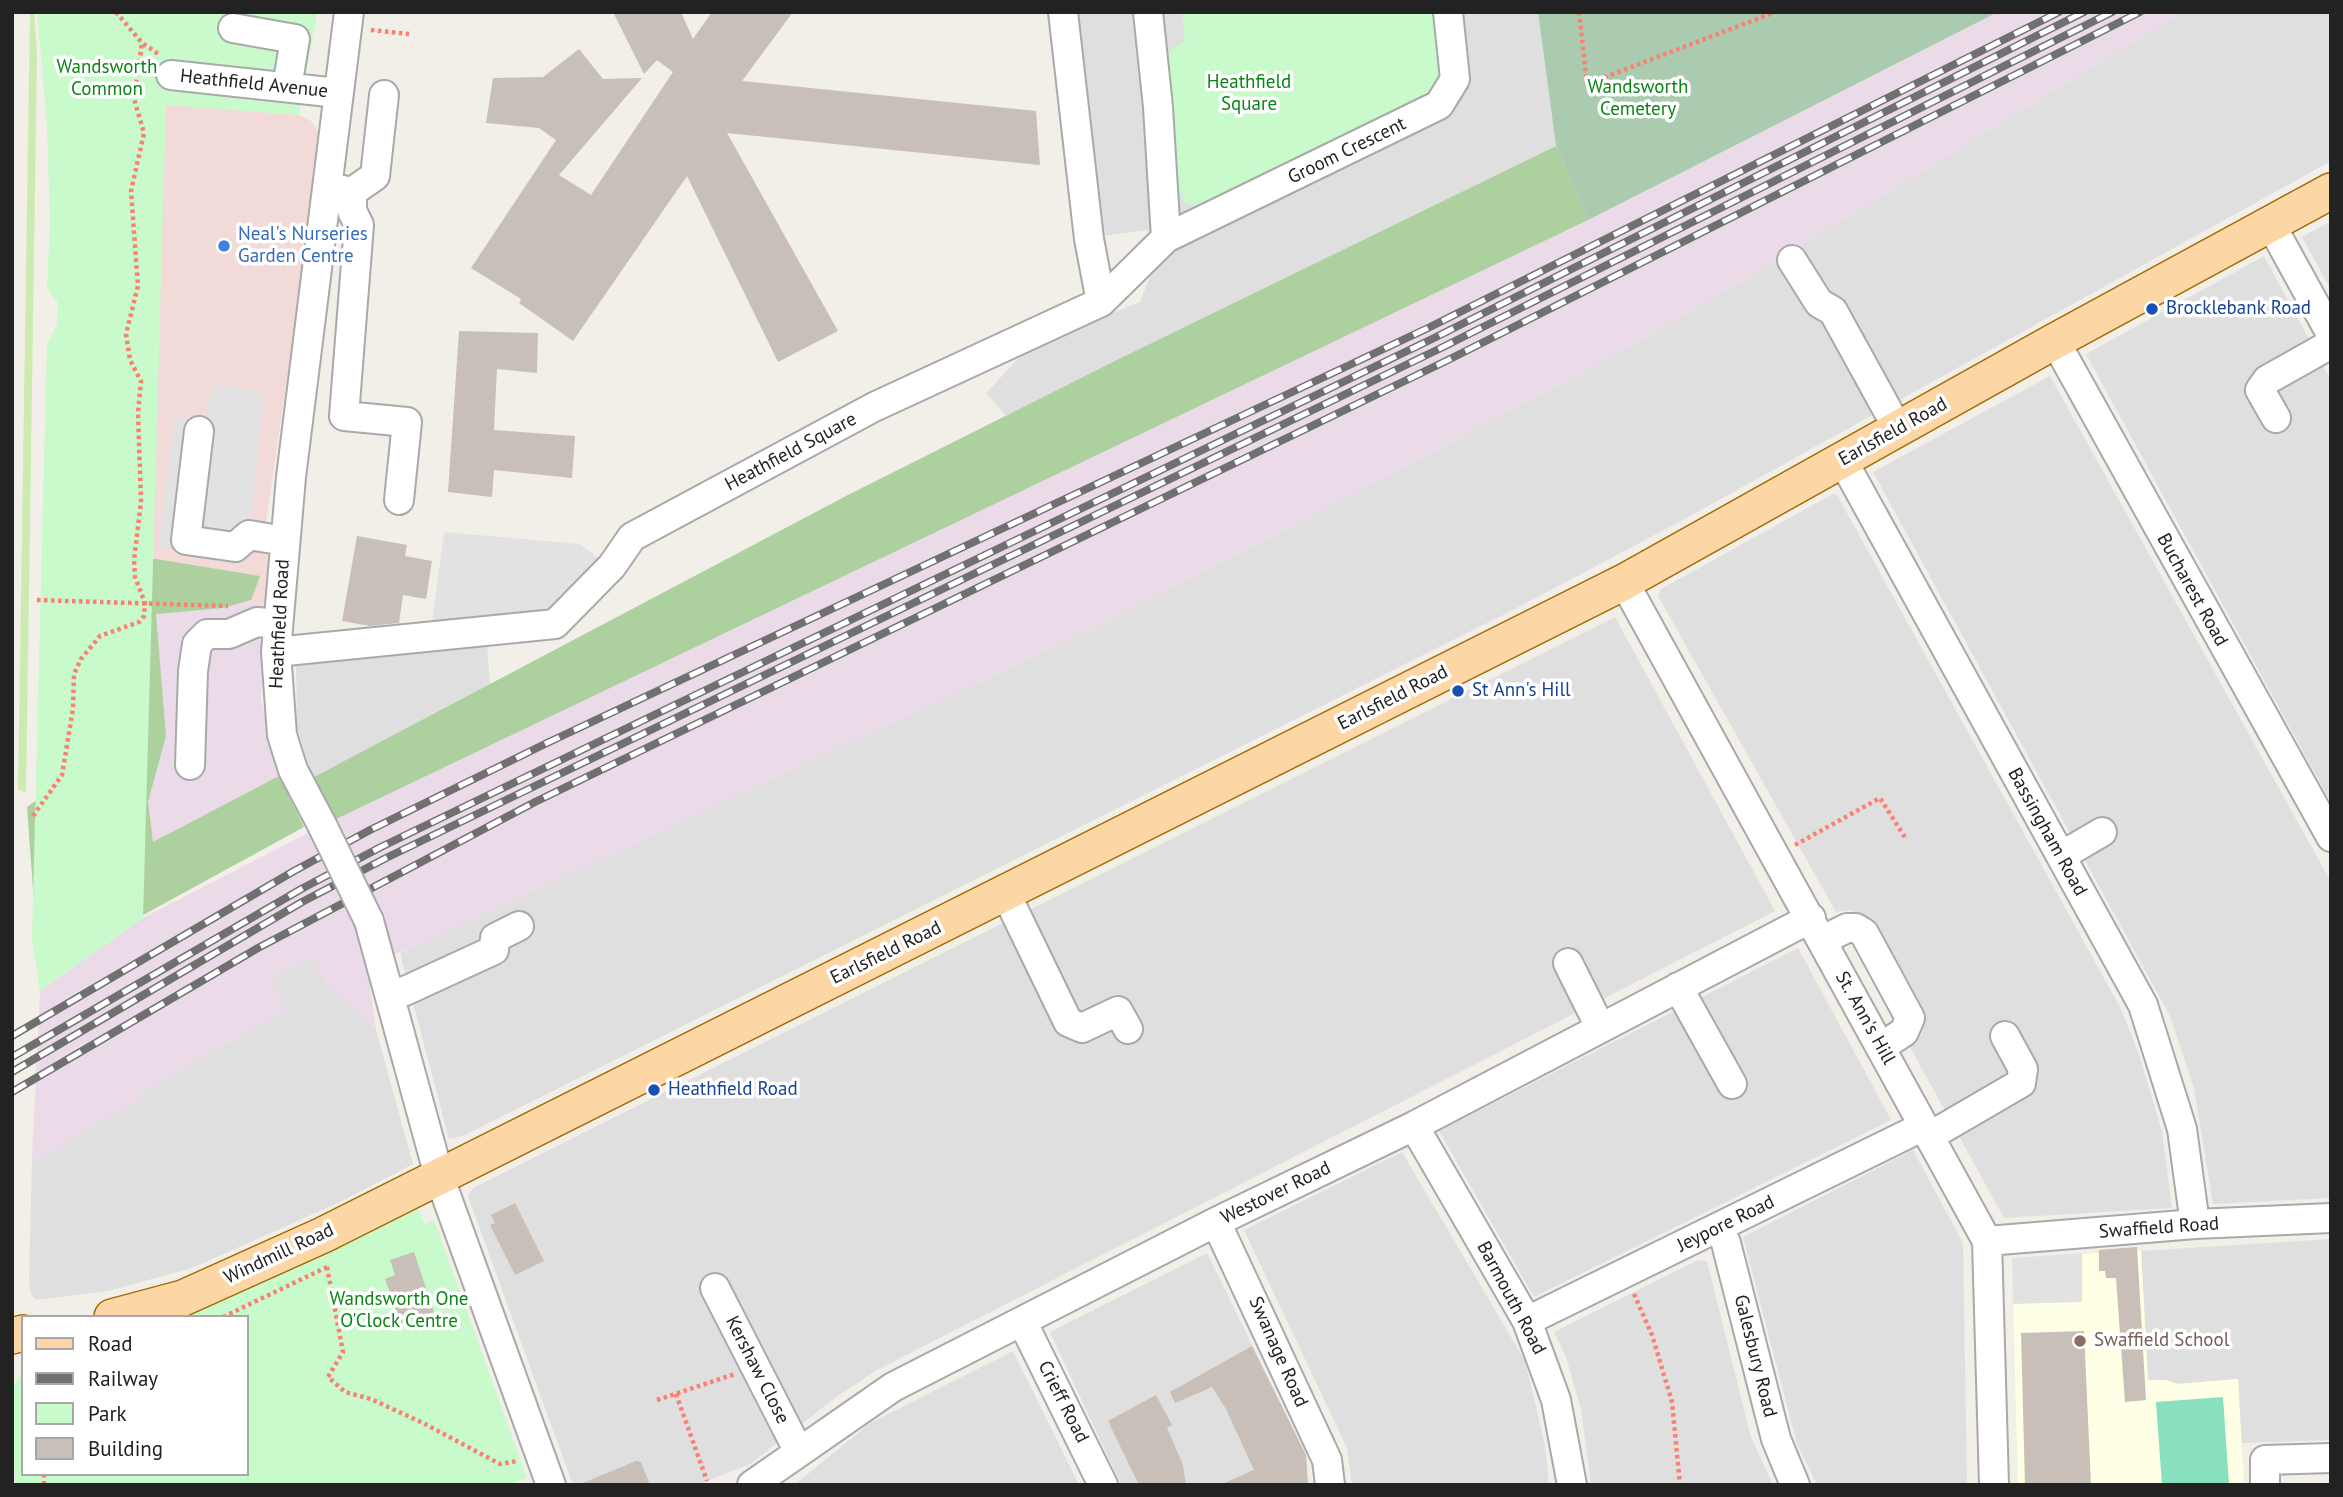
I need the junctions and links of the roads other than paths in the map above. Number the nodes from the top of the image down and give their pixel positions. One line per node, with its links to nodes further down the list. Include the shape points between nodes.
1 (1063, 12): 15 (street, via 1089,239)
2 (1148, 12): 13 (street)
3 (1448, 12): 13 (street, Groom Crescent, via 1455,79 1439,106)
4 (347, 20): 8 (street, Heathfield Road)
5 (233, 28): 7 (street, via 295,39)
6 (171, 75): 7 (street, Heathfield Avenue)
7 (287, 87): 8 (street, Heathfield Avenue)
8 (338, 93): 10 (street, Heathfield Road)
9 (384, 95): 10 (street, via 375,176)
10 (339, 189): 23 (street, via 359,225 344,416 407,422); 24 (street, Heathfield Road)
11 (2331, 191): 12 (main road, Earlsfield Road)
12 (2270, 223): 16 (street); 17 (main road, Earlsfield Road)
13 (1166, 238): 15 (street, Heathfield Square)
14 (1792, 260): 20 (street, via 1819,303 1833,311)
15 (1101, 302): 27 (street, Heathfield Square, via 874,407 632,537 612,566 555,624)
16 (2331, 334)
17 (2054, 341): 20 (main road, Earlsfield Road); 30 (street, Bucharest Road)
18 (2331, 344): 19 (street, via 2267,380 2260,390)
19 (2276, 418)
20 (1898, 429): 22 (main road, Earlsfield Road)
21 (199, 431): 24 (street, via 186,540 235,547 249,535)
22 (1843, 461): 25 (main road, Earlsfield Road); 31 (street, Bassingham Road)
23 (399, 500)
24 (285, 541): 26 (street, Heathfield Road)
25 (1624, 582): 32 (main road, Earlsfield Road); 34 (street, St. Ann's Hill)
26 (278, 616): 27 (street, Heathfield Road); 28 (street, via 229,634 207,634 197,644)
27 (276, 652): 37 (street, Heathfield Road, bridge, via 282,735 293,770 369,921)
28 (190, 765)
29 (2102, 832): 31 (street)
30 (2331, 837)
31 (2061, 856): 48 (street, Bassingham Road, via 2143,1005 2182,1129)
32 (1006, 894): 39 (street, via 1068,1022 1082,1028 1118,1011); 45 (main road, Earlsfield Road)
33 (519, 926): 37 (street, via 495,938 494,950 405,992)
34 (1816, 929): 36 (street, Westover Road); 41 (street, St. Ann's Hill); 41 (street, Westover Road, via 1856,928 1864,933 1910,1018 1904,1032)
35 (1568, 963): 38 (street)
36 (1678, 987): 38 (street, Westover Road); 42 (street)
37 (389, 993): 45 (street, Heathfield Road)
38 (1600, 1027): 43 (street, Westover Road)
39 (1128, 1028)
40 (2006, 1035): 44 (street, Jeypore Road, via 2023,1069 2021,1083)
41 (1881, 1047): 44 (street, St. Ann's Hill)
42 (1732, 1084)
43 (1414, 1126): 47 (street, Westover Road); 54 (street, Barmouth Road)
44 (1927, 1131): 49 (street, Jeypore Road); 50 (street, St. Ann's Hill)
45 (439, 1176): 52 (main road, Windmill Road, via 184,1298); 57 (street, Heathfield Road)
46 (2331, 1218): 48 (street, Swaffield Road)
47 (1216, 1222): 53 (street, Westover Road); 60 (street, Swanage Road, via 1327,1460)
48 (2195, 1224): 50 (street, Swaffield Road)
49 (1719, 1227): 54 (street, Jeypore Road); 62 (street, Galesbury Road, via 1776,1439)
50 (1987, 1241): 63 (street, St. Ann's Hill)
51 (715, 1288): 55 (street, Kershaw Close)
52 (120, 1315)
53 (1022, 1321): 55 (street, Westover Road, via 893,1387); 59 (street, Crieff Road)
54 (1527, 1321): 61 (street, Barmouth Road, via 1556,1400)
55 (799, 1452): 58 (street, Westover Road)
56 (2331, 1458): 64 (street, via 2265,1460)
57 (551, 1485)
58 (752, 1485)
59 (1103, 1485)
60 (1330, 1485)
61 (1573, 1485)
62 (1795, 1485)
63 (1994, 1485)
64 (2265, 1485)

